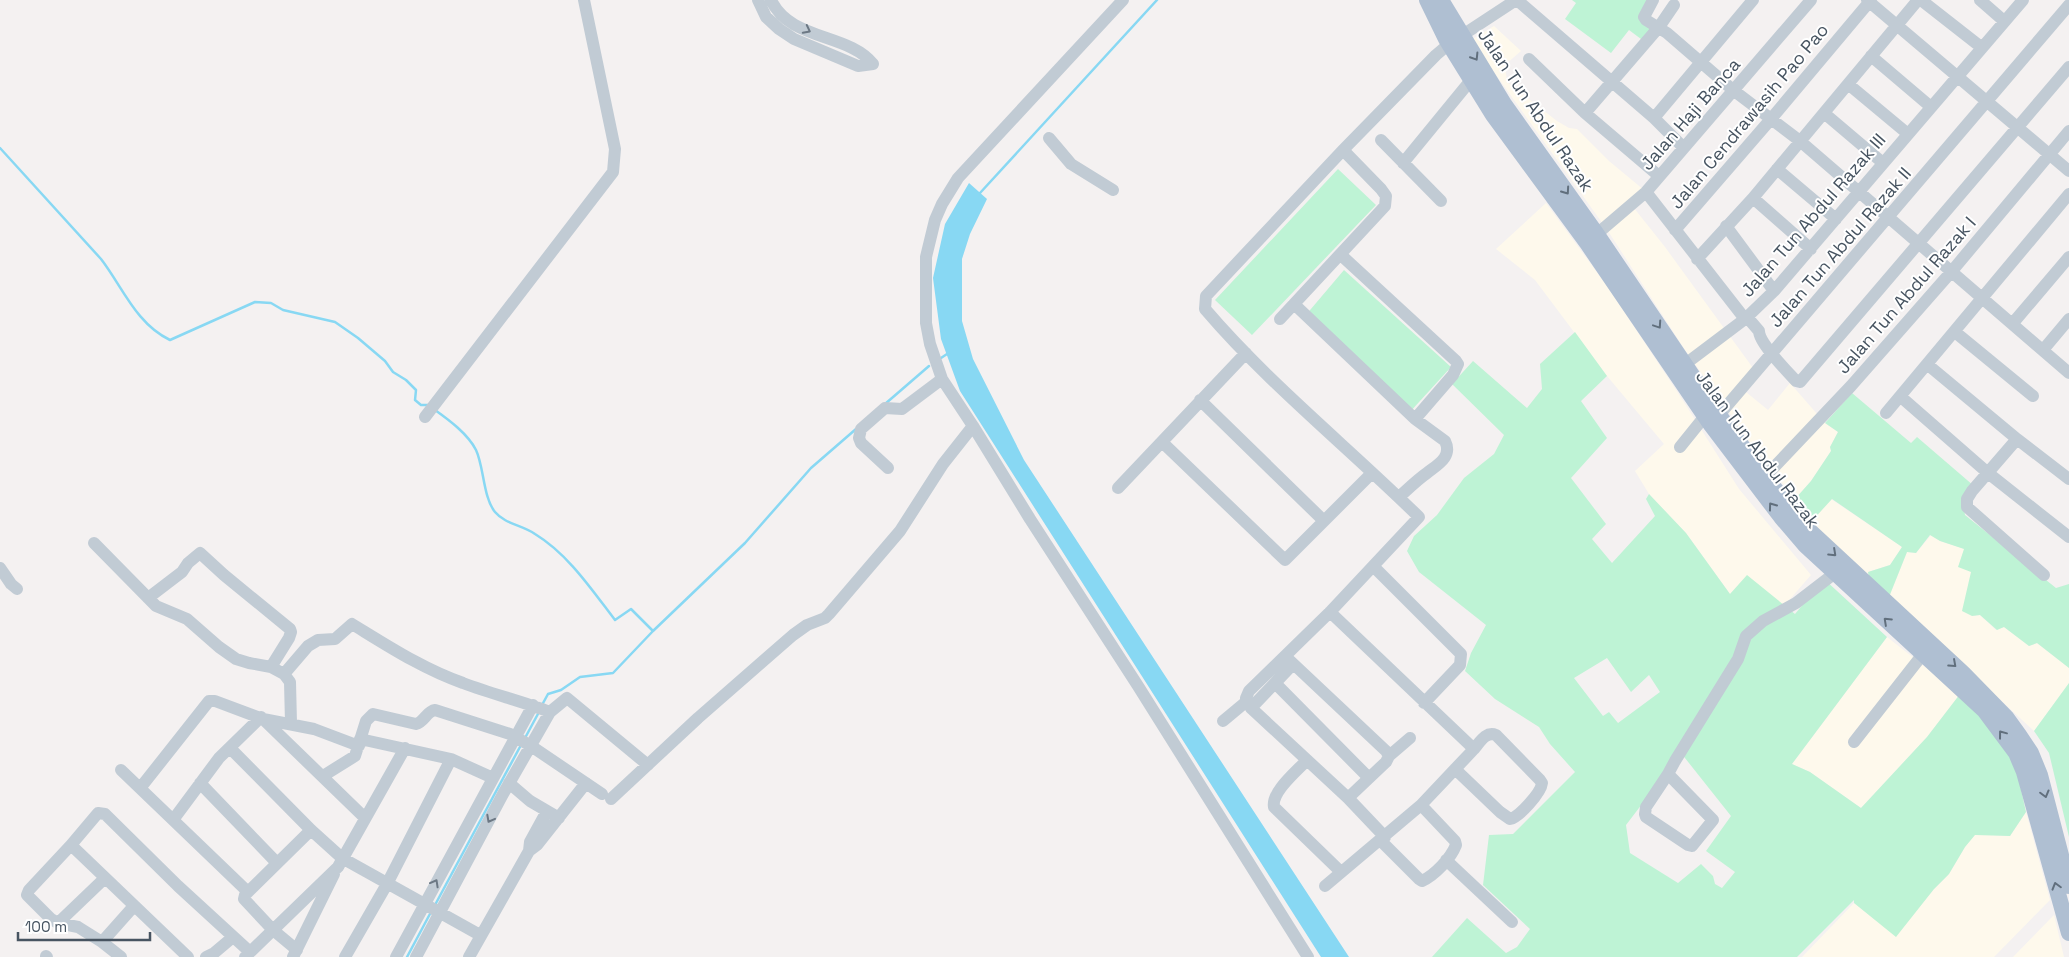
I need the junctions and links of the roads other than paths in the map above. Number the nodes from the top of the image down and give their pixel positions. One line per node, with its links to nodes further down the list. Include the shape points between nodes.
1 (584, 0): 88 (street, via 615,149 613,172)
2 (758, 0): 3 (street, one-way to 2, via 778,14 792,23 866,55 873,64 858,66 794,39 766,17)
3 (771, 0)
4 (1123, 0): 82 (street, via 958,178 942,204 931,235 925,276 926,323)
5 (1427, 0): 20 (main road, Jalan Tun Abdul Razak)
6 (1441, 0): 20 (main road, Jalan Tun Abdul Razak)
7 (1517, 0): 20 (street); 28 (street)
8 (1653, 0): 19 (street, via 1644,17)
9 (1753, 0): 24 (street)
10 (1811, 0): 30 (street, Jalan Haji Banca)
11 (1920, 0): 18 (street); 21 (street)
12 (1980, 0): 17 (street)
13 (2023, 0): 17 (street, Jalan Tun Abdul Razak III)
14 (1869, 1): 18 (street); 36 (street, Jalan Cendrawasih Pao Pao)
15 (1674, 5): 19 (street)
16 (2069, 5): 31 (street, Jalan Tun Abdul Razak II)
17 (2004, 21): 21 (street, Jalan Tun Abdul Razak III)
18 (1897, 26): 22 (street); 26 (street)
19 (1659, 27): 24 (street); 28 (street)
20 (1455, 40): 27 (main road, Jalan Tun Abdul Razak); 44 (street); 61 (main road, Jalan Tun Abdul Razak, one-way to 61, via 1504,104)
21 (1981, 48): 26 (street, Jalan Tun Abdul Razak III)
22 (1871, 56): 29 (street); 32 (street)
23 (1529, 59): 33 (street)
24 (1702, 62): 30 (street); 35 (street)
25 (2069, 67): 37 (street)
26 (1957, 76): 31 (street); 32 (street, Jalan Tun Abdul Razak III)
27 (1471, 80): 46 (street); 61 (main road, Jalan Tun Abdul Razak, via 1493,115)
28 (1613, 82): 33 (street); 35 (street)
29 (1848, 84): 34 (street); 39 (street)
30 (1733, 90): 36 (street); 43 (street, Jalan Haji Banca)
31 (1987, 102): 37 (street); 57 (street, Jalan Tun Abdul Razak II)
32 (1931, 107): 39 (street, Jalan Tun Abdul Razak III)
33 (1585, 113): 50 (street)
34 (1824, 113): 42 (street); 47 (street)
35 (1654, 118): 43 (street)
36 (1772, 119): 42 (street); 60 (street, Jalan Cendrawasih Pao Pao)
37 (2018, 128): 45 (street); 62 (street)
38 (2069, 131): 45 (street, Jalan Tun Abdul Razak I)
39 (1908, 134): 47 (street, Jalan Tun Abdul Razak III)
40 (1049, 138): 51 (street, via 1071,164)
41 (1381, 140): 46 (street)
42 (1800, 141): 48 (street); 52 (street)
43 (1683, 147): 50 (street, Jalan Haji Banca)
44 (1343, 150): 64 (street, via 1381,189 1386,201 1383,211); 77 (street, via 1206,296 1205,309)
45 (2049, 154): 49 (street); 67 (street, Jalan Tun Abdul Razak I)
46 (1403, 163): 56 (street)
47 (1883, 163): 52 (street, Jalan Tun Abdul Razak III)
48 (1777, 169): 55 (street); 58 (street)
49 (2069, 171)
50 (1659, 176): 53 (street, Jalan Haji Banca)
51 (1113, 190)
52 (1860, 191): 57 (street); 58 (street, Jalan Tun Abdul Razak III)
53 (1646, 192): 60 (street); 61 (street, Jalan Haji Banca)
54 (2069, 194): 69 (street)
55 (1753, 198): 59 (street); 63 (street)
56 (1441, 201)
57 (1889, 217): 62 (street); 78 (street, Jalan Tun Abdul Razak II)
58 (1836, 219): 63 (street, Jalan Tun Abdul Razak III)
59 (1726, 226): 66 (street); 68 (street)
60 (1675, 230): 66 (street)
61 (1592, 238): 79 (main road, Jalan Tun Abdul Razak, one-way to 79); 87 (main road, Jalan Tun Abdul Razak)
62 (1919, 243): 67 (street); 78 (street, via 1800,382)
63 (1811, 249): 68 (street, Jalan Tun Abdul Razak III)
64 (1341, 255): 70 (street); 89 (street, via 1458,364)
65 (2069, 257): 74 (street)
66 (1697, 258): 71 (street)
67 (1952, 271): 69 (street); 98 (street, Jalan Tun Abdul Razak I, via 1851,386)
68 (1774, 291): 71 (street, Jalan Tun Abdul Razak III)
69 (1982, 297): 74 (street); 75 (street)
70 (1294, 304): 72 (street); 89 (street)
71 (1746, 318): 78 (street, via 1759,330 1759,336); 79 (street, Jalan Tun Abdul Razak III)
72 (1280, 319)
73 (2069, 319): 76 (street)
74 (2013, 324): 76 (street)
75 (1955, 332): 80 (street); 83 (street)
76 (2043, 350): 81 (street)
77 (1246, 353): 85 (street); 95 (street)
78 (1772, 353): 87 (street, Jalan Tun Abdul Razak II)
79 (1684, 365): 87 (main road, Jalan Tun Abdul Razak)
80 (1928, 365): 84 (street); 91 (street)
81 (2069, 373)
82 (942, 379): 90 (street); 94 (street, via 902,409 885,408 861,429 861,443)
83 (2033, 396)
84 (1900, 397): 86 (street); 96 (street)
85 (1200, 400): 92 (street); 101 (street)
86 (1886, 413)
87 (1712, 416): 93 (street, Jalan Tun Abdul Razak II); 98 (main road, Jalan Tun Abdul Razak)
88 (425, 417)
89 (1415, 419): 100 (street, via 1445,442 1446,454 1441,463)
90 (973, 426): 138 (street, via 900,531 829,614 793,635); 187 (street)
91 (2017, 439): 96 (street); 97 (street)
92 (1162, 442): 99 (street); 101 (street, via 1281,565)
93 (1680, 447)
94 (888, 468)
95 (1372, 473): 100 (street); 101 (street)
96 (1988, 473): 102 (street); 107 (street, via 1967,499 1967,507)
97 (2069, 479)
98 (1761, 481): 106 (main road, Jalan Tun Abdul Razak, one-way to 98, via 1796,535); 166 (main road, Jalan Tun Abdul Razak, one-way to 166, via 1963,673 2019,734 2040,774)
99 (1118, 488)
100 (1399, 497): 104 (street, via 1419,517)
101 (1324, 521)
102 (2069, 537)
103 (94, 543): 109 (street)
104 (1374, 567): 110 (street); 118 (street, via 1461,654 1460,665)
105 (0, 568): 108 (street)
106 (1835, 573): 113 (main road, Jalan Tun Abdul Razak, one-way to 106); 141 (street, via 1746,636 1738,659)
107 (2044, 575)
108 (17, 589)
109 (148, 598): 111 (street, via 182,572 200,553); 115 (street, via 156,606 187,619 229,655)
110 (1330, 612): 114 (street); 118 (street)
111 (291, 632): 112 (street); 115 (street)
112 (308, 646): 116 (street); 119 (street, via 318,640 335,639 352,624 409,660 463,684)
113 (1923, 654): 128 (street); 174 (main road, Jalan Tun Abdul Razak, one-way to 113, via 2016,753 1984,710)
114 (1289, 660): 117 (street); 120 (street, via 1249,691); 135 (street)
115 (271, 667): 116 (street)
116 (284, 674): 124 (street, via 290,682)
117 (1275, 683): 120 (street); 144 (street)
118 (1424, 703): 134 (street)
119 (532, 705): 121 (street); 126 (street)
120 (1249, 705): 123 (street); 137 (street)
121 (550, 712): 131 (street); 138 (street, via 567,698)
122 (262, 718): 124 (street); 129 (street); 132 (street); 147 (street, via 209,701)
123 (1223, 721)
124 (290, 723): 125 (street)
125 (314, 729): 129 (street); 130 (street)
126 (516, 737): 130 (street, via 433,710 416,724 373,714 366,721); 131 (street); 143 (street)
127 (1410, 738): 135 (street)
128 (1854, 742)
129 (290, 743): 142 (street)
130 (359, 743): 133 (street); 142 (street, via 352,758)
131 (531, 746): 146 (street); 148 (street)
132 (230, 748): 145 (street); 155 (street)
133 (405, 748): 136 (street); 152 (street)
134 (1474, 749): 139 (street); 139 (street, via 1486,735 1496,735 1540,780 1541,790 1517,816 1510,819)
135 (1389, 756): 144 (street)
136 (451, 759): 143 (street); 164 (street)
137 (1306, 761): 149 (street); 162 (street, via 1278,791 1274,807)
138 (648, 765): 146 (street, via 607,796)
139 (1455, 769): 150 (street)
140 (121, 770): 147 (street)
141 (1668, 774): 141 (street, via 1646,807 1645,814 1692,846 1712,820)
142 (323, 776): 152 (street)
143 (493, 778): 168 (street, one-way to 143)
144 (1369, 778): 149 (street)
145 (200, 783): 154 (street); 160 (street)
146 (586, 783): 153 (street)
147 (141, 787): 154 (street)
148 (506, 789): 151 (street); 170 (street, one-way to 170)
149 (1348, 798): 156 (street)
150 (1421, 805): 156 (street); 159 (street, via 1455,841 1455,848)
151 (547, 811): 153 (street); 158 (street)
152 (365, 818): 161 (street)
153 (559, 818): 158 (street)
154 (173, 820): 167 (street)
155 (311, 830): 160 (street); 161 (street)
156 (1383, 839): 159 (street, via 1422,881); 162 (street)
157 (71, 845): 163 (street); 172 (street, via 27,893); 176 (street, via 98,813 103,813)
158 (528, 851): 175 (street)
159 (1446, 860): 171 (street)
160 (278, 863): 167 (street)
161 (340, 863): 164 (street); 173 (street); 178 (street)
162 (1341, 872): 165 (street)
163 (104, 878): 169 (street); 172 (street)
164 (388, 884): 168 (street); 183 (street)
165 (1326, 886)
166 (2069, 886)
167 (248, 892): 173 (street, via 244,901)
168 (424, 904): 170 (street); 184 (street)
169 (134, 906): 177 (street); 181 (street)
170 (439, 912): 175 (street); 185 (street)
171 (1512, 922)
172 (58, 923): 177 (street, via 78,927)
173 (273, 930): 178 (street); 179 (street)
174 (2069, 933)
175 (480, 935): 186 (street)
176 (233, 937): 179 (street); 182 (street)
177 (102, 942): 180 (street)
178 (295, 953)
179 (248, 954)
180 (121, 957)
181 (188, 957)
182 (206, 957)
183 (345, 957)
184 (396, 957)
185 (416, 957)
186 (469, 957)
187 (1308, 957)

